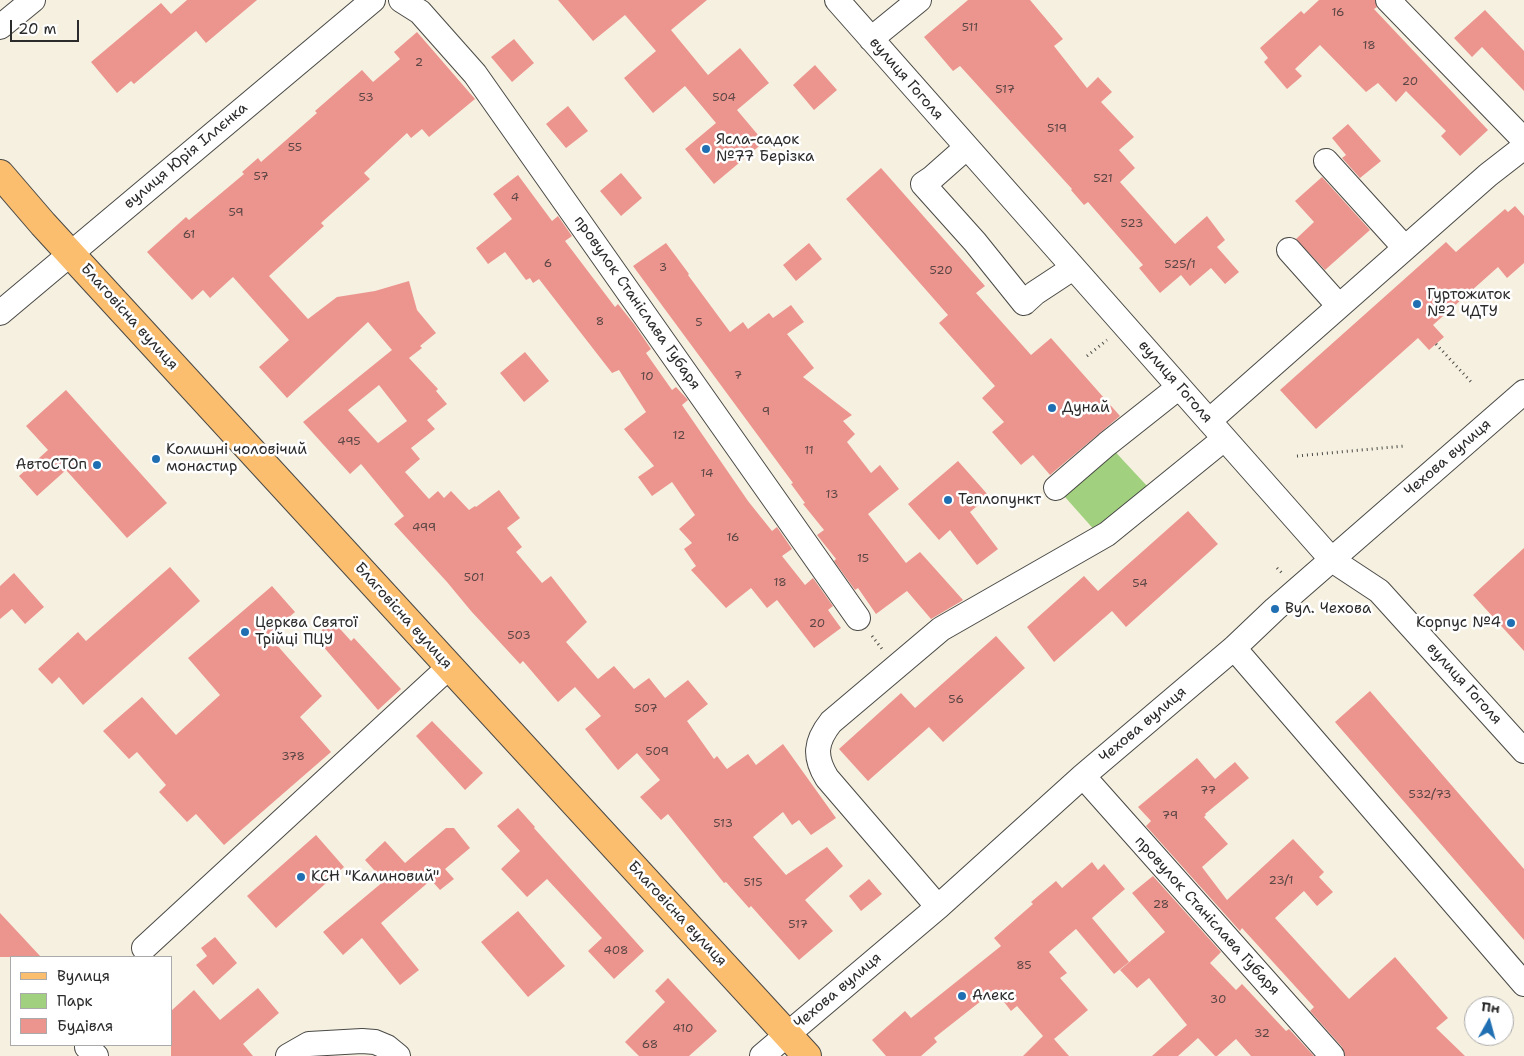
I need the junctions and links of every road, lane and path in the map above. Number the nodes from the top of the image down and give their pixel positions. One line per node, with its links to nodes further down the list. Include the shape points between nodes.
1 (34, 0): 7 (street)
2 (373, 0): 16 (street, вулиця Юрія Іллєнка)
3 (401, 0): 30 (street, провулок Станіслава Губаря, via 420,12 475,74)
4 (837, 0): 8 (street, вулиця Гоголя)
5 (919, 0): 8 (street)
6 (1388, 0): 9 (street)
7 (0, 27)
8 (871, 39): 10 (street, вулиця Гоголя)
9 (1524, 140)
10 (967, 147): 17 (street, вулиця Гоголя); 17 (street, via 923,184 1024,303)
11 (1524, 147): 14 (street)
12 (1326, 161): 14 (street)
13 (0, 174): 16 (main road, Благовісна вулиця)
14 (1405, 248): 18 (street)
15 (1289, 250): 18 (street)
16 (70, 252): 19 (street, вулиця Юрія Іллєнка); 32 (main road, Благовісна вулиця)
17 (1073, 268): 22 (street, вулиця Гоголя)
18 (1339, 306): 24 (street)
19 (0, 313)
20 (1436, 344): 21 (path)
21 (1473, 384)
22 (1179, 387): 24 (street, вулиця Гоголя); 28 (street)
23 (1524, 392): 29 (street, Чехова вулиця)
24 (1209, 421): 25 (street, вулиця Гоголя)
25 (1224, 439): 29 (street, вулиця Гоголя); 33 (street, via 1107,534 941,629)
26 (1404, 446): 27 (path)
27 (1297, 456)
28 (1056, 488)
29 (1332, 560): 31 (street, Чехова вулиця); 34 (street, вулиця Гоголя, via 1379,591)
30 (858, 618): 33 (path)
31 (1234, 648): 35 (street, Чехова вулиця); 38 (street)
32 (449, 667): 37 (street); 39 (main road, Благовісна вулиця)
33 (896, 667): 36 (street, via 831,722 821,738 820,768)
34 (1524, 751)
35 (1083, 776): 36 (street, Чехова вулиця); 44 (street, провулок Станіслава Губаря)
36 (938, 907): 39 (street, Чехова вулиця)
37 (144, 948)
38 (1524, 984)
39 (788, 1034): 42 (street, Чехова вулиця); 43 (main road, Благовісна вулиця)
40 (288, 1056): 41 (street, via 309,1044 362,1040 387,1047)
41 (398, 1056)
42 (762, 1056)
43 (807, 1056)
44 (1332, 1056)

